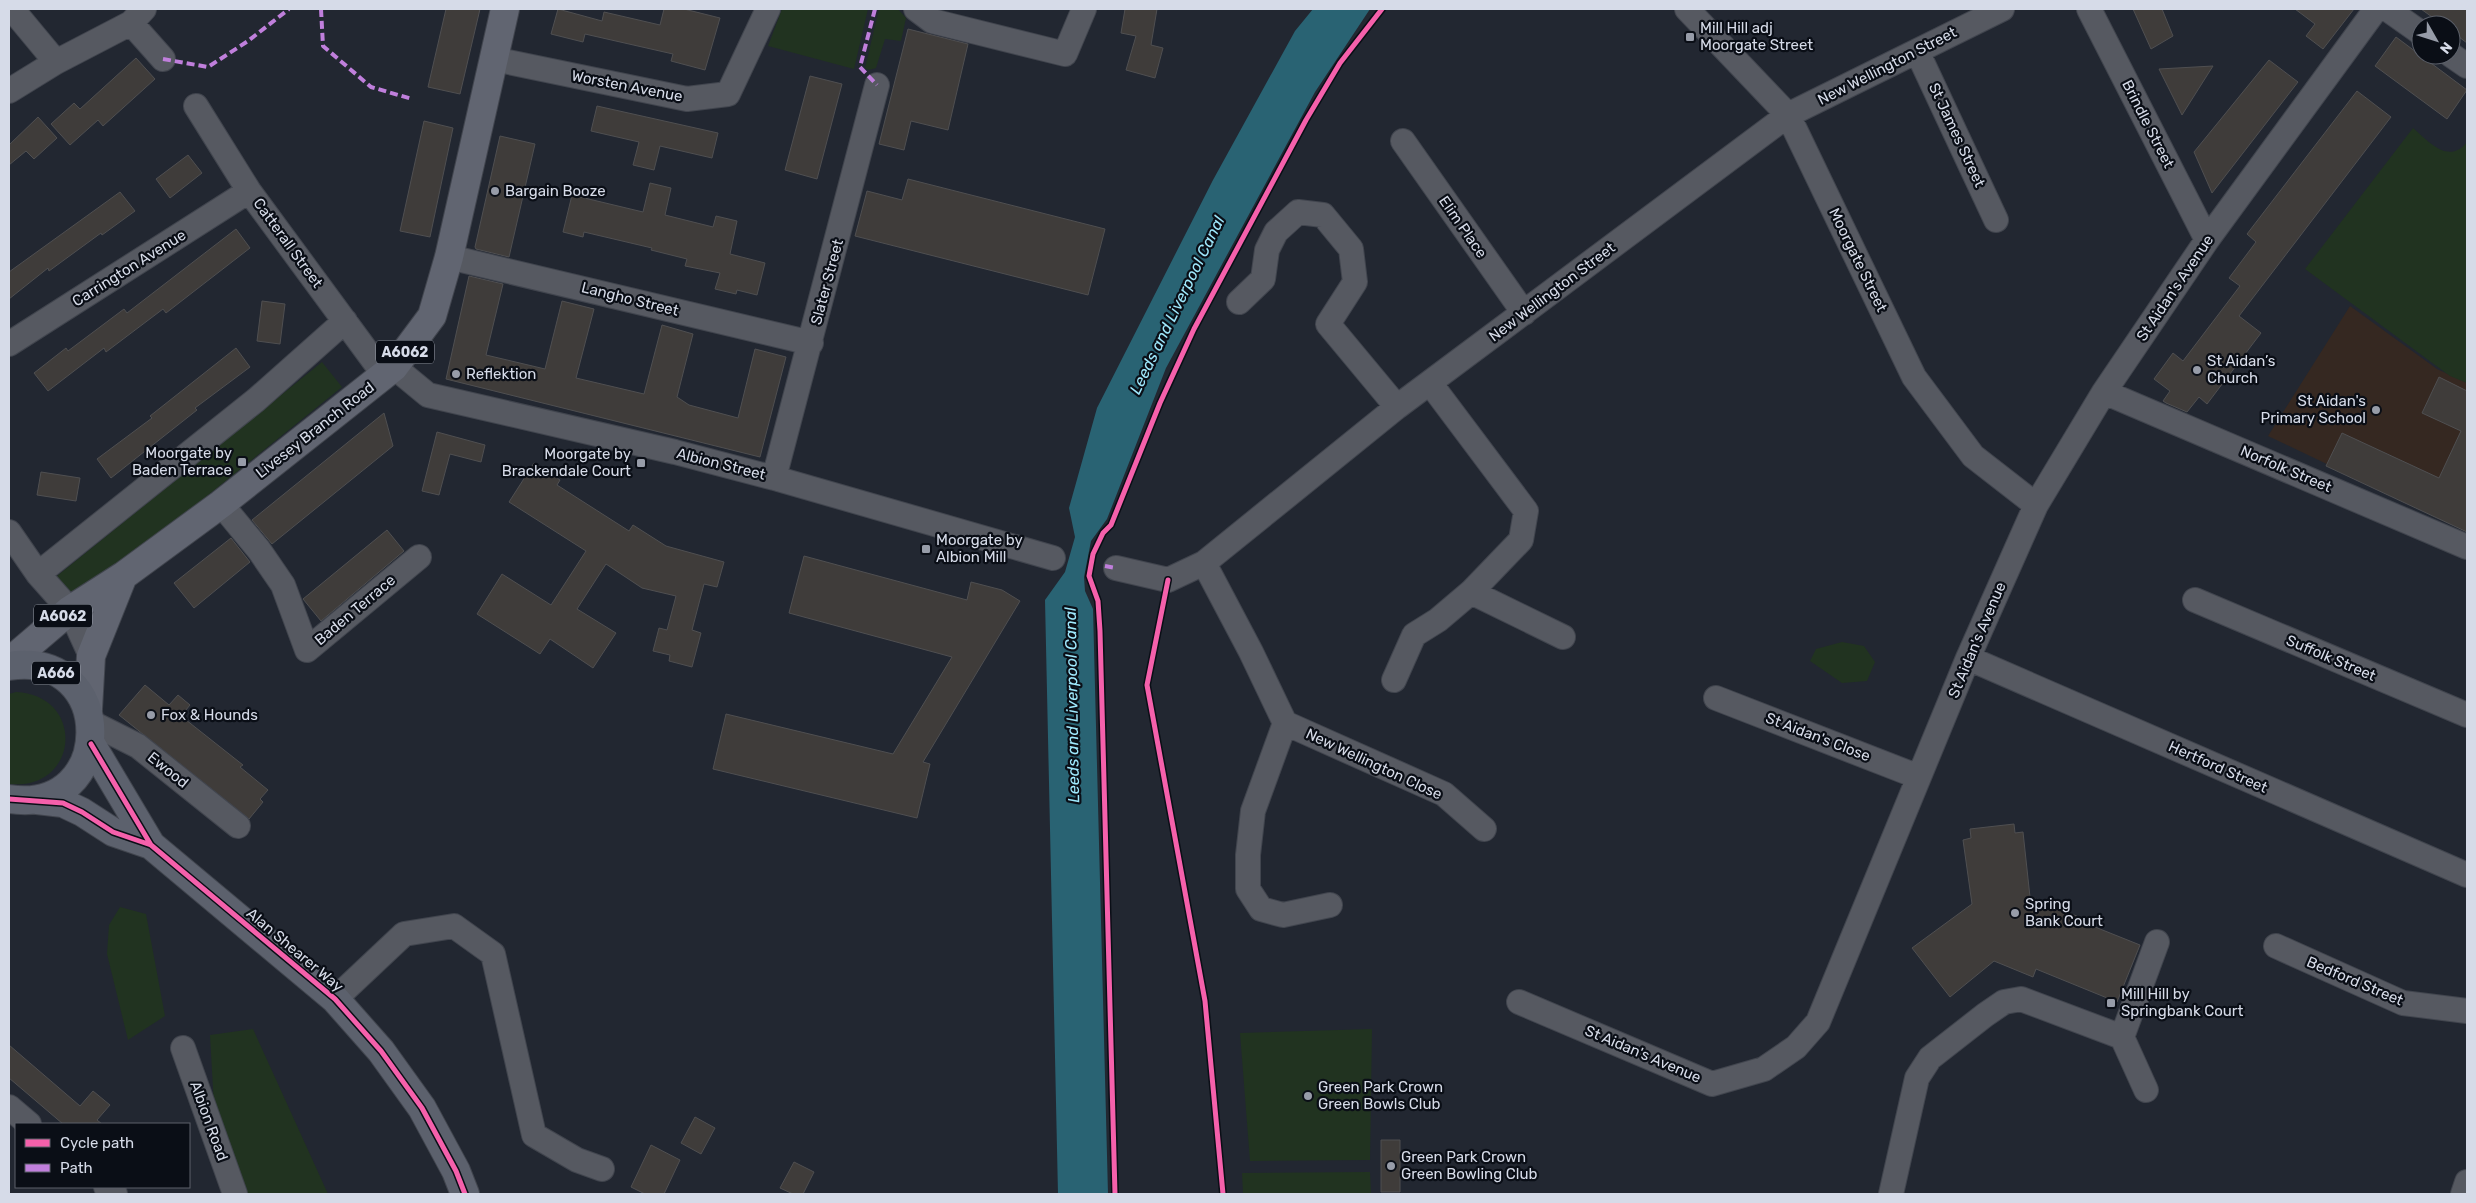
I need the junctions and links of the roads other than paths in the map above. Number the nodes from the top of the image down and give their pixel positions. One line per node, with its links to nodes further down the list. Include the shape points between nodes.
1 (12, 9): 15 (street)
2 (505, 9): 13 (main road, Livesey Branch Road / A6062)
3 (768, 9): 13 (street, Worsten Avenue, via 728,94 687,99)
4 (916, 9): 5 (street, via 932,21 1065,54)
5 (1084, 9)
6 (1687, 9): 19 (street, Moorgate Street)
7 (2002, 9): 12 (street, New Wellington Street)
8 (2089, 9): 23 (street, Brindle Street)
9 (2389, 10): 11 (street); 23 (street, St Aidan's Avenue)
10 (138, 16): 14 (street); 15 (street)
11 (2411, 26)
12 (1917, 51): 19 (street, New Wellington Street); 22 (street, St James Street)
13 (494, 58): 24 (main road, Livesey Branch Road / A6062)
14 (163, 59)
15 (56, 62): 17 (street)
16 (877, 85): 28 (street, Slater Street)
17 (9, 91)
18 (196, 106): 21 (street, Catterall Street)
19 (1788, 115): 26 (street, New Wellington Street); 36 (street, Moorgate Street, via 1914,376 1973,456)
20 (1403, 141): 26 (street, Elim Place)
21 (249, 191): 27 (street, Catterall Street); 29 (street, Carrington Avenue)
22 (1996, 220)
23 (2207, 240): 32 (street, St Aidan's Avenue)
24 (449, 257): 28 (street, Langho Street); 30 (main road, Livesey Branch Road / A6062, via 432,316)
25 (1239, 302): 33 (street, via 1263,279 1267,250 1276,232 1298,212 1323,215 1351,249 1355,282 1328,324)
26 (1524, 312): 31 (street, New Wellington Street)
27 (345, 321): 30 (street, Catterall Street); 43 (street, via 256,400)
28 (810, 343): 34 (street, Slater Street)
29 (9, 344)
30 (390, 372): 34 (street, Albion Street, via 428,395); 35 (main road, Livesey Branch Road / A6062)
31 (1430, 383): 33 (street, New Wellington Street); 45 (street, via 1526,511 1520,540)
32 (2104, 392): 36 (street, St Aidan's Avenue); 38 (street, Norfolk Street)
33 (1398, 407): 41 (street, New Wellington Street)
34 (774, 478): 40 (street, Albion Street)
35 (221, 504): 39 (street, Baden Terrace, via 283,585 307,650); 44 (main road, Livesey Branch Road / A6062)
36 (2036, 505): 50 (street, St Aidan's Avenue)
37 (9, 532): 43 (street)
38 (2467, 547)
39 (419, 557)
40 (1052, 558)
41 (1204, 563): 42 (street, New Wellington Street, via 1168,580); 56 (street)
42 (1116, 568)
43 (38, 574): 47 (street)
44 (123, 576): 47 (main road, Livesey Branch Road / A6062); 49 (main road, A6062)
45 (1471, 592): 48 (street); 53 (street, via 1414,635)
46 (2195, 600): 55 (street, Suffolk Street)
47 (70, 610): 49 (street); 51 (main road, Livesey Branch Road / A6062)
48 (1563, 637)
49 (91, 656): 57 (main road, A6062)
50 (1968, 658): 58 (street, St Aidan's Avenue); 64 (street, Hertford Street)
51 (9, 662)
52 (9, 666): 57 (highway, A666, via 44,667 63,676 78,690)
53 (1394, 680)
54 (1716, 698): 58 (street, St Aidan's Close)
55 (2467, 715)
56 (1285, 724): 62 (street, New Wellington Close, via 1444,794); 65 (street, via 1253,811 1248,889 1261,909 1283,915)
57 (90, 725): 60 (highway, A666, via 85,764 73,780); 61 (street, Ewood, via 138,746); 63 (highway, Alan Shearer Way / A666)
58 (1919, 777): 69 (street, St Aidan's Avenue, via 1818,1022 1796,1047 1764,1069 1712,1084)
59 (9, 799): 60 (highway, A666)
60 (38, 800): 63 (highway, Alan Shearer Way / A666, via 63,803 113,832)
61 (238, 826)
62 (1484, 828)
63 (151, 845): 68 (highway, Alan Shearer Way / A666)
64 (2467, 875)
65 (1330, 905)
66 (2157, 942): 71 (street)
67 (2276, 946): 70 (street, Bedford Street, via 2403,1003)
68 (336, 999): 76 (street, via 404,934 454,926 493,954 534,1135 577,1160); 79 (highway, Alan Shearer Way / A666, via 381,1051 422,1108)
69 (1519, 1002)
70 (2467, 1011)
71 (2122, 1037): 73 (street); 80 (street, via 2021,999 2004,1002 1930,1058 1917,1078)
72 (182, 1048): 78 (street, Albion Road)
73 (2146, 1090)
74 (9, 1108): 75 (street)
75 (28, 1123)
76 (602, 1169)
77 (2467, 1182): 81 (street)
78 (235, 1194)
79 (465, 1194)
80 (1891, 1194)
81 (2463, 1194)

